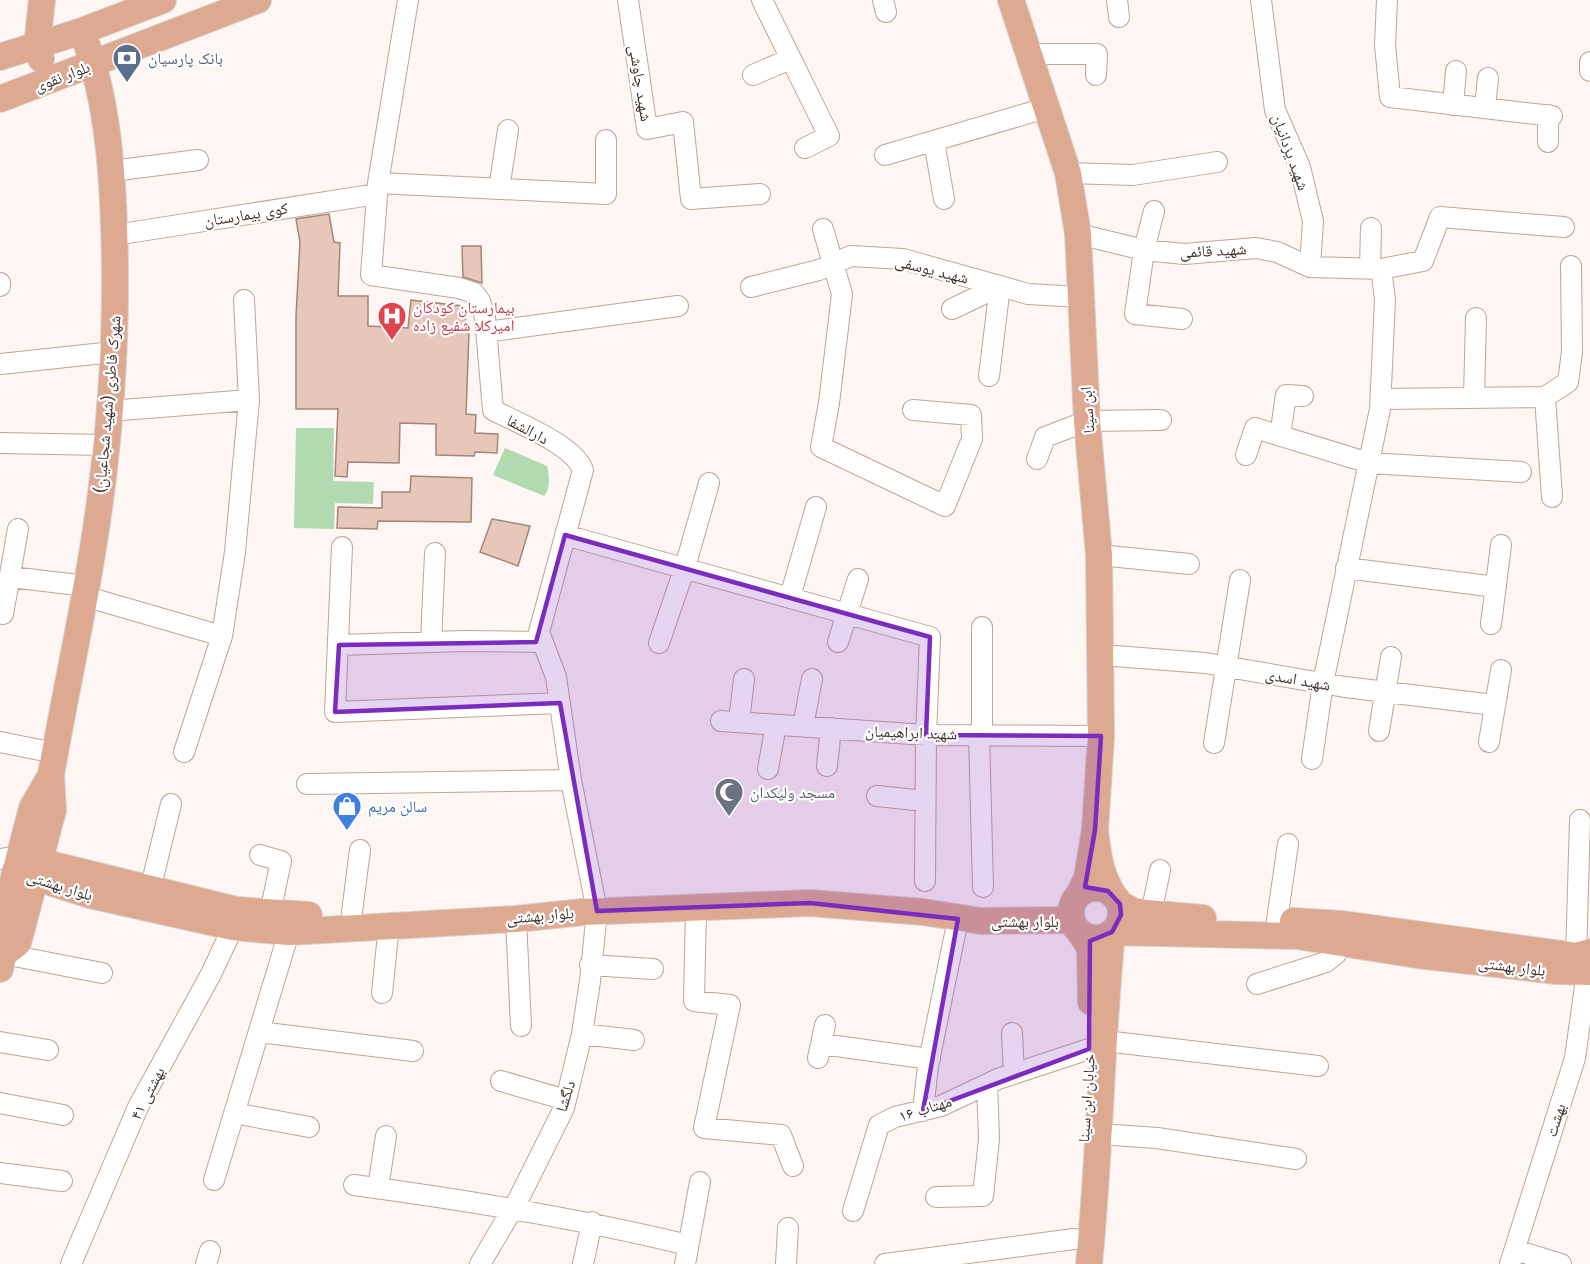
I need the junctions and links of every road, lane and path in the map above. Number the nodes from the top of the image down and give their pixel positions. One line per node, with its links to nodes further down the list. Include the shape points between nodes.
1 (42, 0): 11 (main road)
2 (163, 0): 10 (main road)
3 (258, 0): 16 (main road, بلوار نقوی)
4 (408, 0): 37 (street, دارالشفا)
5 (628, 0): 39 (street, شهید چاوشی, via 647,129 683,122 691,199)
6 (762, 0): 14 (street)
7 (1011, 0): 12 (main road, ابن سینا)
8 (1261, 0): 50 (street, شهید یزدانیان, via 1275,111 1300,167 1313,221)
9 (1386, 0): 24 (street, via 1390,97)
10 (82, 32): 11 (main road); 16 (main road, شهرک فاطری (شهید شجاعیان))
11 (37, 46): 13 (main road); 22 (main road)
12 (1029, 54): 20 (street, via 1097,54); 25 (main road, ابن سینا)
13 (0, 57)
14 (790, 59): 19 (street); 31 (street, via 829,135)
15 (1590, 62): 18 (street)
16 (95, 64): 22 (main road, بلوار نقوی); 35 (main road, شهرک فاطری (شهید شجاعیان))
17 (1456, 71): 24 (street)
18 (1590, 71)
19 (753, 75)
20 (1096, 75)
21 (1488, 78): 26 (street)
22 (48, 81): 23 (main road, بلوار نقوی)
23 (0, 99)
24 (1452, 105): 26 (street)
25 (1047, 108): 29 (street); 36 (main road, ابن سینا)
26 (1485, 108): 30 (street, via 1550,115)
27 (508, 130): 38 (street)
28 (606, 140): 38 (street, کوی بیمارستان, via 606,194)
29 (934, 141): 32 (street); 40 (street)
30 (1548, 142)
31 (805, 148)
32 (885, 155)
33 (198, 160): 35 (street)
34 (1217, 162): 36 (street, via 1133,175)
35 (112, 171): 46 (main road, شهرک فاطری (شهید شجاعیان))
36 (1068, 173): 45 (main road, ابن سینا)
37 (378, 189): 38 (street, کوی بیمارستان); 46 (street, کوی بیمارستان); 60 (street, دارالشفا, via 371,275 474,293 480,301)
38 (499, 189)
39 (760, 194)
40 (944, 199)
41 (1154, 211): 47 (street)
42 (1564, 227): 51 (street, شهید قائمی, via 1440,217 1423,261)
43 (1371, 228): 51 (street)
44 (823, 230): 48 (street)
45 (1078, 234): 47 (street, شهید قائمی); 54 (main road, ابن سینا)
46 (114, 235): 61 (main road, شهرک فاطری (شهید شجاعیان))
47 (1144, 250): 50 (street, شهید قائمی, via 1184,254 1256,248 1277,252); 59 (street, via 1135,314)
48 (833, 264): 52 (street, شهید یوسفی, via 851,256 903,259); 53 (street, شهید یوسفی); 70 (street, via 842,294 821,447 945,506 972,439 971,415)
49 (1571, 266): 62 (street)
50 (1310, 267): 51 (street, شهید قائمی)
51 (1376, 268): 68 (street, via 1385,299)
52 (1000, 286): 54 (street, شهید یوسفی, via 1028,294); 57 (street); 64 (street)
53 (751, 287)
54 (1080, 297): 73 (main road, ابن سینا)
55 (244, 300): 69 (street)
56 (678, 306): 60 (street)
57 (952, 309)
58 (1476, 318): 67 (street)
59 (1182, 319)
60 (486, 332): 85 (street, دارالشفا, via 493,410 569,450 583,470)
61 (113, 352): 63 (street); 71 (main road, شهرک فاطری (شهید شجاعیان))
62 (1581, 352): 66 (street, via 1568,382)
63 (0, 364)
64 (989, 376)
65 (1303, 396): 74 (street, via 1286,394)
66 (1545, 397): 67 (street); 82 (street)
67 (1474, 398): 68 (street)
68 (1381, 399): 79 (street)
69 (249, 400): 71 (street); 103 (street, via 235,552)
70 (913, 410)
71 (109, 411): 76 (main road, شهرک فاطری (شهید شجاعیان))
72 (1161, 420): 73 (street)
73 (1087, 421): 78 (street, via 1045,437); 89 (main road, ابن سینا)
74 (1280, 436): 77 (street, via 1256,428); 79 (street)
75 (0, 443): 76 (street)
76 (105, 445): 97 (main road, شهرک فاطری (شهید شجاعیان))
77 (1246, 454)
78 (1037, 459)
79 (1369, 463): 80 (street); 92 (street)
80 (1521, 472)
81 (710, 483): 91 (street)
82 (1552, 498)
83 (816, 507): 98 (street)
84 (18, 529): 93 (street)
85 (565, 535): 91 (street); 105 (street, دارالشفا, via 539,632)
86 (1501, 544): 96 (street)
87 (342, 547): 108 (street)
88 (435, 554): 104 (street)
89 (1099, 555): 90 (street); 109 (main road, ابن سینا)
90 (1189, 564)
91 (685, 567): 98 (street); 107 (street)
92 (1346, 568): 96 (street); 115 (street)
93 (11, 577): 97 (street); 99 (street)
94 (858, 579): 100 (street)
95 (1240, 580): 111 (street)
96 (1496, 587): 101 (street)
97 (85, 591): 103 (street); 131 (main road, شهرک فاطری (شهید شجاعیان))
98 (790, 597): 100 (street)
99 (3, 614)
100 (848, 614): 106 (street); 124 (street, via 930,637)
101 (1491, 624)
102 (982, 627): 123 (street)
103 (222, 636): 129 (street)
104 (431, 642): 105 (street); 108 (street)
105 (543, 642): 117 (street, دارالشفا)
106 (838, 642)
107 (659, 643)
108 (339, 645): 117 (street, via 335,712)
109 (1102, 655): 111 (street, شهید اسدی); 125 (main road, ابن سینا)
110 (1391, 657): 116 (street)
111 (1226, 666): 115 (street, شهید اسدی); 128 (street)
112 (1501, 670): 118 (street)
113 (744, 679): 119 (street, شهید ابراهیمیان, via 730,721)
114 (812, 679): 120 (street)
115 (1323, 683): 116 (street, شهید اسدی); 130 (street)
116 (1385, 692): 118 (street, شهید اسدی); 122 (street)
117 (560, 703): 134 (street, دارالشفا)
118 (1494, 705): 127 (street)
119 (776, 724): 120 (street, شهید ابراهیمیان); 133 (street)
120 (803, 726): 121 (street, شهید ابراهیمیان)
121 (831, 728): 124 (street, شهید ابراهیمیان); 132 (street)
122 (1378, 731)
123 (980, 734): 124 (street, شهید ابراهیمیان); 125 (street, شهید ابراهیمیان); 147 (street)
124 (926, 735): 137 (street)
125 (1101, 736): 140 (main road, ابن سینا)
126 (0, 742): 131 (street)
127 (1489, 742)
128 (1214, 743)
129 (183, 752)
130 (1312, 759)
131 (53, 764): 144 (main road, شهرک فاطری (شهید شجاعیان), via 53,810)
132 (827, 766)
133 (768, 769)
134 (572, 780): 135 (street); 151 (street, دارالشفا)
135 (307, 784)
136 (877, 796): 137 (street)
137 (925, 801): 146 (street)
138 (171, 804): 148 (street)
139 (1580, 820): 166 (street, بهشت)
140 (1095, 830): 150 (main road, via 1102,877); 155 (main road)
141 (1288, 844): 159 (street)
142 (360, 850): 153 (street)
143 (260, 855): 154 (street, via 281,861)
144 (19, 865): 148 (main road, بلوار بهشتی); 161 (main road, بلوار بهشتی, via 90,895); 165 (main road, شهرک فاطری (شهید شجاعیان), via 18,943)
145 (1160, 870): 156 (street)
146 (925, 881)
147 (983, 887)
148 (150, 890): 154 (main road, بلوار بهشتی, via 237,910)
149 (800, 897): 151 (main road, بلوار بهشتی); 152 (main road, بلوار بهشتی); 155 (main road, بلوار بهشتی, via 924,898 970,907); 158 (main road, بلوار بهشتی)
150 (1117, 900): 155 (main road, via 1108,891 1093,888); 156 (main road, بلوار بهشتی, via 1135,912); 163 (main road, via 1120,922)
151 (595, 903): 152 (main road, بلوار بهشتی); 153 (main road, بلوار بهشتی); 157 (main road, بلوار بهشتی); 167 (street, دلگشا)
152 (696, 909): 198 (street, via 694,1001 730,1005 704,1128 781,1135)
153 (351, 912): 154 (main road, بلوار بهشتی)
154 (270, 913)
155 (1076, 913): 158 (main road, بلوار بهشتی); 163 (main road, via 1093,939); 172 (main road, خیابان ابن سینا, via 1090,948)
156 (1151, 914): 159 (main road, بلوار بهشتی)
157 (516, 919): 160 (main road, بلوار بهشتی); 173 (street)
158 (958, 919): 183 (street)
159 (1277, 920): 164 (main road, بلوار بهشتی)
160 (389, 925): 162 (main road, بلوار بهشتی); 171 (street)
161 (233, 927): 162 (main road, بلوار بهشتی); 213 (street, بهشتی ۴۱, via 138,1107)
162 (289, 932): 174 (street)
163 (1112, 932): 164 (main road, بلوار بهشتی, via 1297,936); 172 (main road, خیابان ابن سینا)
164 (1340, 933): 166 (main road, بلوار بهشتی); 170 (street, via 1336,954 1326,962)
165 (1, 950): 169 (street)
166 (1586, 963): 184 (street, بهشت)
167 (590, 965): 168 (street); 176 (street, دلگشا)
168 (653, 969)
169 (102, 973)
170 (1257, 984)
171 (382, 993)
172 (1099, 994): 180 (main road, خیابان ابن سینا)
173 (521, 1026)
174 (259, 1032): 182 (street); 192 (street)
175 (1012, 1034): 186 (street)
176 (582, 1035): 177 (street); 189 (street, دلگشا)
177 (634, 1040)
178 (0, 1042): 181 (street)
179 (822, 1042): 183 (street)
180 (1097, 1045): 185 (street); 186 (street, مهتاب ۱۶); 195 (main road, خیابان ابن سینا); 210 (main road, خیابان ابن سینا)
181 (48, 1050)
182 (413, 1051)
183 (930, 1059): 191 (street)
184 (1582, 1060): 212 (street, بهشت)
185 (1318, 1066)
186 (1014, 1074): 188 (street, مهتاب ۱۶)
187 (501, 1081): 189 (street)
188 (987, 1084): 191 (street, مهتاب ۱۶); 205 (street, via 989,1139 983,1196)
189 (566, 1100): 206 (street, دلگشا)
190 (0, 1103): 193 (street)
191 (923, 1111): 207 (street, مهتاب ۱۶, via 879,1125)
192 (234, 1113): 194 (street); 200 (street)
193 (63, 1115)
194 (309, 1127)
195 (1100, 1134): 197 (street, via 1157,1138); 219 (main road, خیابان ابن سینا)
196 (386, 1136): 204 (street)
197 (1296, 1159)
198 (793, 1166)
199 (0, 1173): 201 (street)
200 (214, 1180)
201 (62, 1181)
202 (700, 1182): 211 (street)
203 (354, 1185): 204 (street)
204 (378, 1188): 206 (street)
205 (936, 1197)
206 (513, 1208): 208 (street); 214 (street, دلگشا)
207 (853, 1211)
208 (592, 1222): 211 (street); 215 (street)
209 (788, 1228): 216 (street)
210 (1074, 1239): 217 (street); 218 (main road, خیابان ابن سینا)
211 (687, 1255)
212 (1512, 1257): 220 (street)
213 (71, 1264)
214 (480, 1264)
215 (583, 1264)
216 (786, 1264)
217 (885, 1264)
218 (1071, 1264)
219 (1089, 1264)
220 (1561, 1264)

